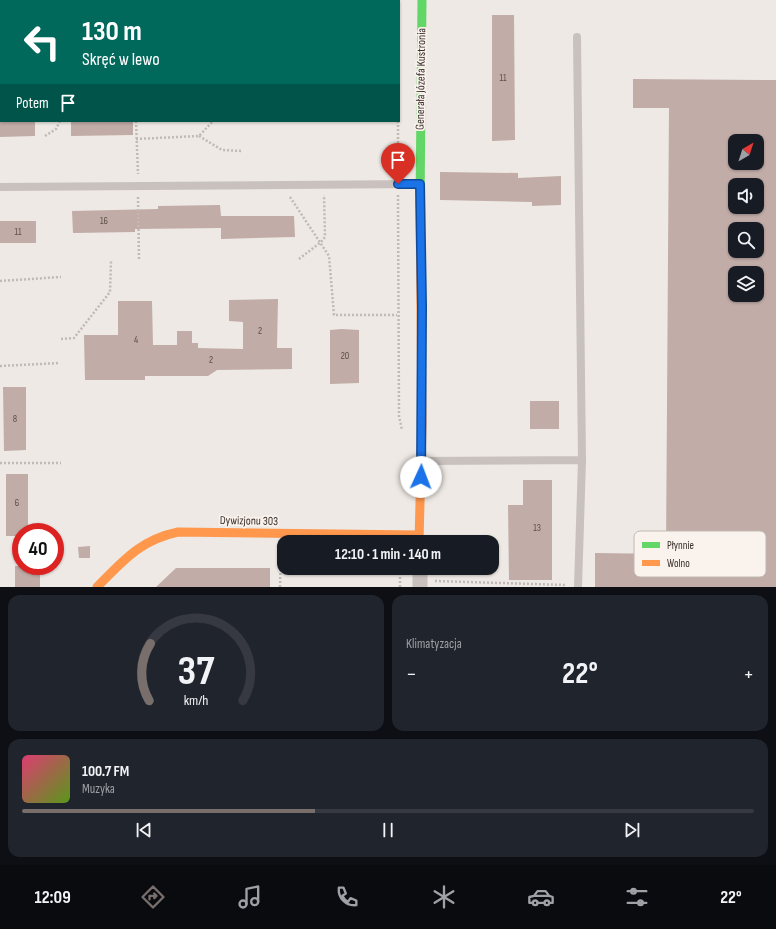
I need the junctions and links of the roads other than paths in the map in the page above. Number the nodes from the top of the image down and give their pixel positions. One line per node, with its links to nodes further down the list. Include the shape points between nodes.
1 (422, 0): 3 (street, Generała Józefa Kustronia)
2 (577, 37): 5 (lane)
3 (420, 184): 4 (lane); 6 (street, Generała Józefa Kustronia)
4 (0, 188)
5 (582, 460): 6 (lane); 9 (lane)
6 (421, 461): 8 (street, Generała Józefa Kustronia)
7 (316, 535): 10 (street, Dywizjonu 303, via 178,532 165,534 149,539 137,548)
8 (419, 535)
9 (578, 586)
10 (97, 587)

